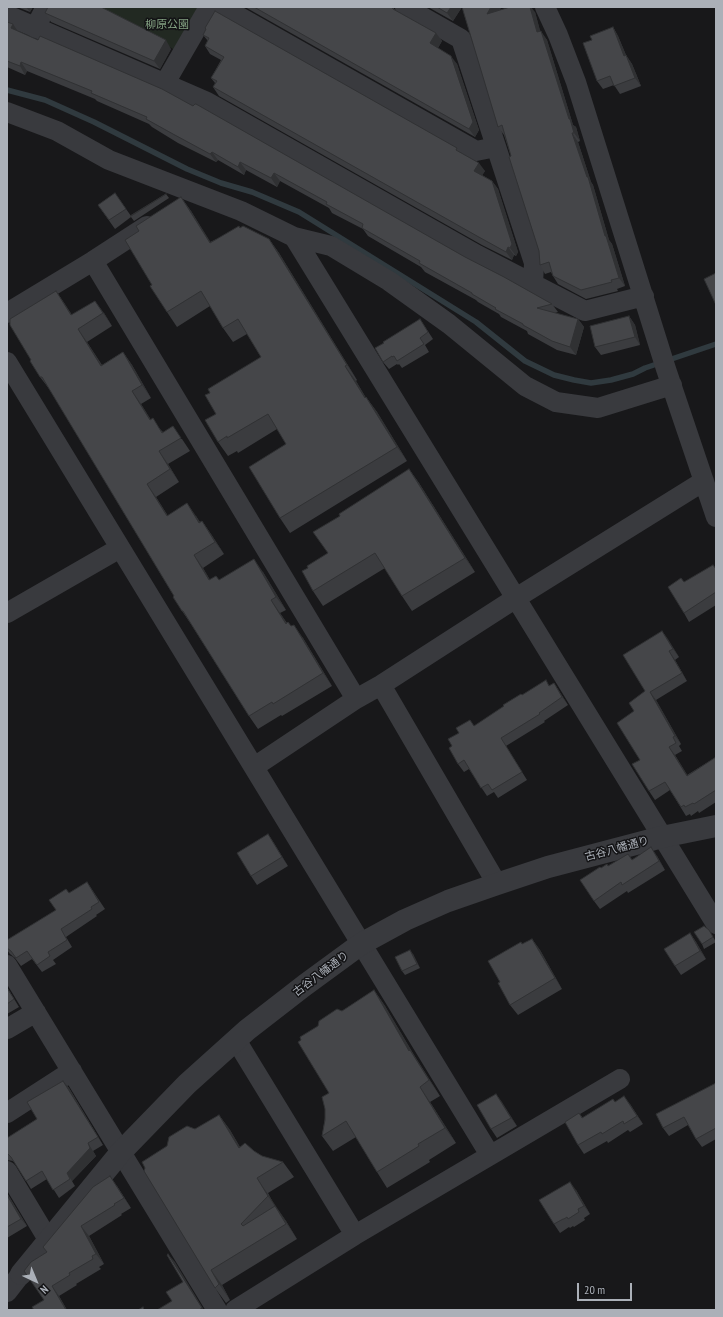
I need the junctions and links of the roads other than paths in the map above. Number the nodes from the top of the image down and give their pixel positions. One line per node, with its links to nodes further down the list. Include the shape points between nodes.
1 (46, 7): 7 (street)
2 (209, 7): 8 (street)
3 (222, 7): 10 (street, via 476,151)
4 (405, 7): 10 (street, via 461,39)
5 (545, 7): 15 (street, via 576,82)
6 (7, 15): 7 (street)
7 (35, 28): 8 (street)
8 (165, 83): 14 (street, via 207,102)
9 (7, 112): 11 (street, via 57,131 109,160)
10 (496, 147): 14 (street, via 534,263)
11 (198, 193): 12 (street); 13 (street)
12 (294, 237): 18 (street, via 331,246 389,281 449,324 525,386 556,402 598,408); 22 (street)
13 (93, 261): 16 (street); 25 (street)
14 (533, 285): 15 (street, via 585,311)
15 (644, 296): 18 (street)
16 (7, 313)
17 (7, 362): 21 (street)
18 (672, 385): 19 (street)
19 (704, 481): 20 (street); 22 (street)
20 (716, 516)
21 (120, 548): 23 (street); 26 (street)
22 (516, 598): 24 (street); 28 (street)
23 (7, 613)
24 (381, 685): 25 (street); 29 (street)
25 (356, 699): 26 (street)
26 (254, 767): 31 (street)
27 (716, 826): 28 (street, 古谷八幡通り)
28 (662, 837): 29 (street, 古谷八幡通り, via 548,867); 30 (street)
29 (497, 884): 31 (street, 古谷八幡通り, via 448,901)
30 (716, 924)
31 (361, 944): 35 (street, 古谷八幡通り); 40 (street)
32 (7, 965): 33 (street)
33 (36, 1012): 34 (street); 36 (street)
34 (7, 1029)
35 (236, 1040): 39 (street, 古谷八幡通り, via 187,1084); 42 (street)
36 (72, 1071): 38 (street); 39 (street)
37 (620, 1079): 40 (street)
38 (7, 1112)
39 (121, 1152): 43 (street, 古谷八幡通り); 46 (street)
40 (490, 1155): 42 (street)
41 (7, 1171): 43 (street)
42 (355, 1235): 47 (street)
43 (49, 1240): 44 (street, 古谷八幡通り)
44 (21, 1274): 45 (street)
45 (7, 1292)
46 (218, 1310)
47 (235, 1310)

